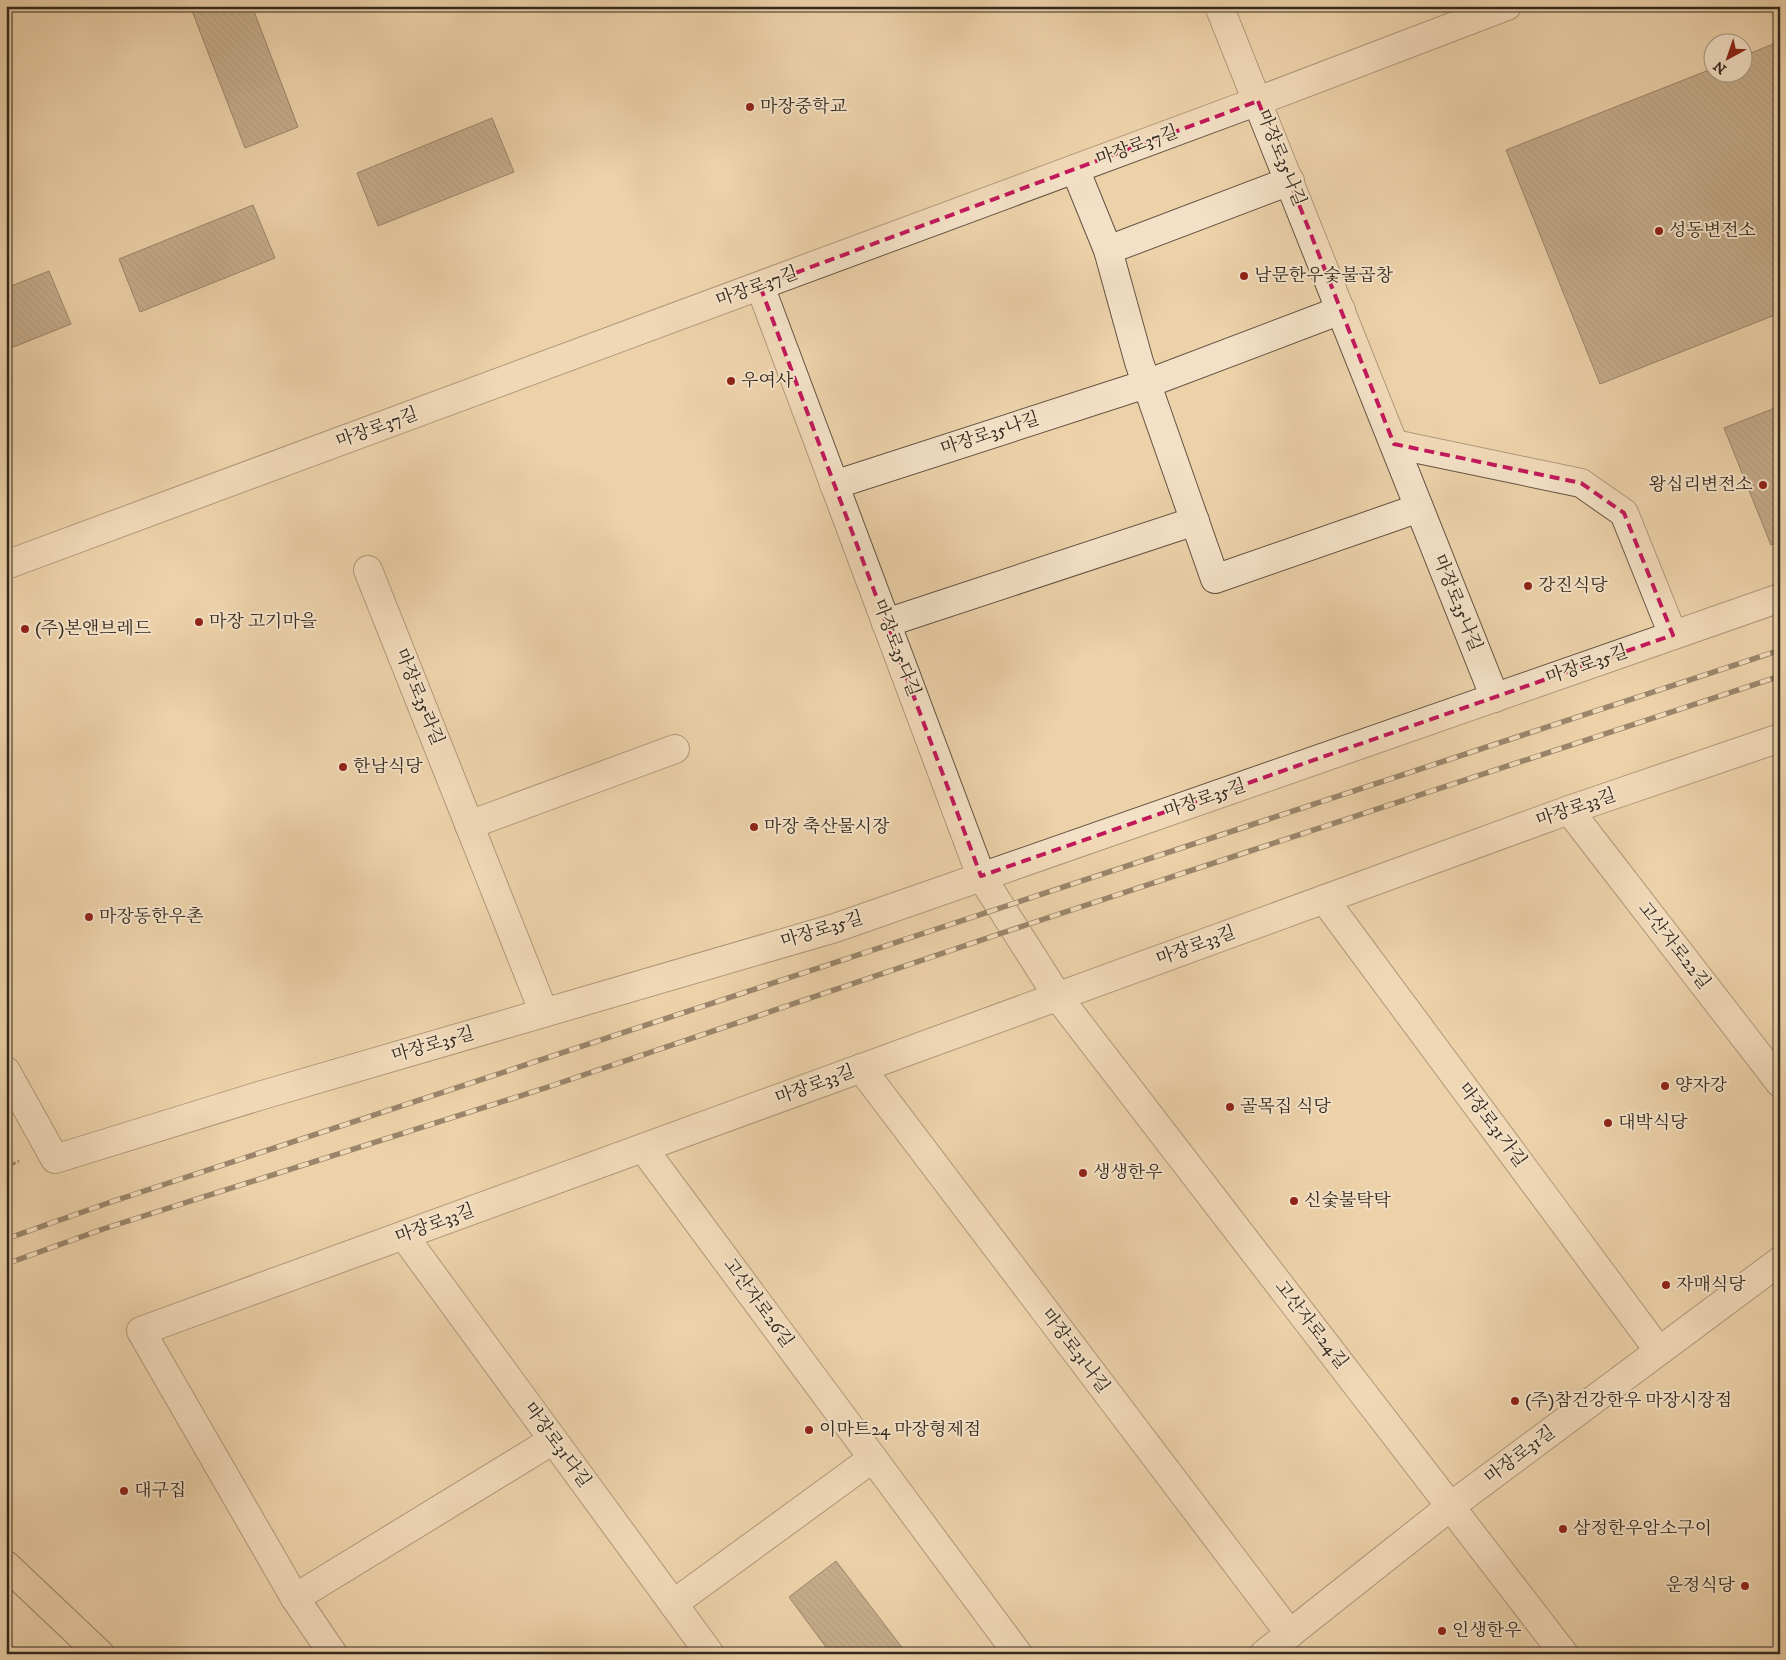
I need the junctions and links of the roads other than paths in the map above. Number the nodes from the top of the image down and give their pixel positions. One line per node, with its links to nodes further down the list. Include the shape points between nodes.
1 (1219, 6): 3 (street, 마장로35나길)
2 (1507, 6): 3 (street, 마장로37길)
3 (1258, 101): 4 (street, 마장로37길); 5 (street, 마장로35나길)
4 (1074, 170): 6 (street); 7 (street, 마장로37길)
5 (1290, 180): 6 (street); 8 (street, 마장로35나길)
6 (1108, 250): 9 (street)
7 (760, 286): 11 (street, 마장로35다길); 14 (street, 마장로37길)
8 (1341, 310): 9 (street, 마장로35나길); 10 (street, 마장로35나길)
9 (1146, 384): 11 (street, 마장로35나길); 13 (street)
10 (1394, 444): 12 (street, 마장로35나길); 18 (street, via 1581,482 1624,513)
11 (834, 485): 17 (street, 마장로35다길)
12 (1419, 508): 13 (street, via 1215,579); 19 (street, 마장로35나길)
13 (1194, 522): 17 (street)
14 (6, 565)
15 (368, 570): 23 (street, 마장로35라길)
16 (1780, 598): 18 (street, 마장로35길)
17 (886, 623): 24 (street, 마장로35다길)
18 (1673, 635): 19 (street, 마장로35길)
19 (1495, 698): 24 (street, 마장로35길)
20 (1780, 738): 22 (street, 마장로33길)
21 (675, 749): 23 (street)
22 (1569, 810): 25 (street, 마장로33길); 30 (street, 고산자로22길)
23 (469, 825): 27 (street, 마장로35라길)
24 (981, 876): 26 (street, 마장로35다길); 27 (street, 마장로35길, via 835,928)
25 (1324, 899): 26 (street, 마장로33길); 34 (street, 마장로31가길)
26 (1058, 997): 28 (street, 마장로33길); 37 (street, 고산자로24길)
27 (544, 1012): 29 (street, 마장로35길, via 56,1159)
28 (861, 1068): 31 (street, 마장로33길); 41 (street, 마장로31나길)
29 (6, 1071)
30 (1780, 1083)
31 (644, 1148): 32 (street, 마장로33길); 36 (street, 고산자로26길)
32 (404, 1236): 35 (street, 마장로31다길); 39 (street, 마장로33길, via 141,1332)
33 (1780, 1261): 34 (street, 마장로31길)
34 (1659, 1351): 37 (street, 마장로31길)
35 (553, 1440): 39 (street); 40 (street, 마장로31다길)
36 (873, 1458): 40 (street); 45 (street, 고산자로26길)
37 (1451, 1506): 41 (street, 마장로31길); 47 (street, 고산자로24길)
38 (6, 1565): 42 (main road)
39 (296, 1598): 43 (street, 마장로33길)
40 (674, 1604): 44 (street, 마장로31다길)
41 (1290, 1634): 46 (street, 마장로31길)
42 (100, 1654)
43 (333, 1654)
44 (710, 1654)
45 (1018, 1654)
46 (1264, 1654)
47 (1564, 1654)

